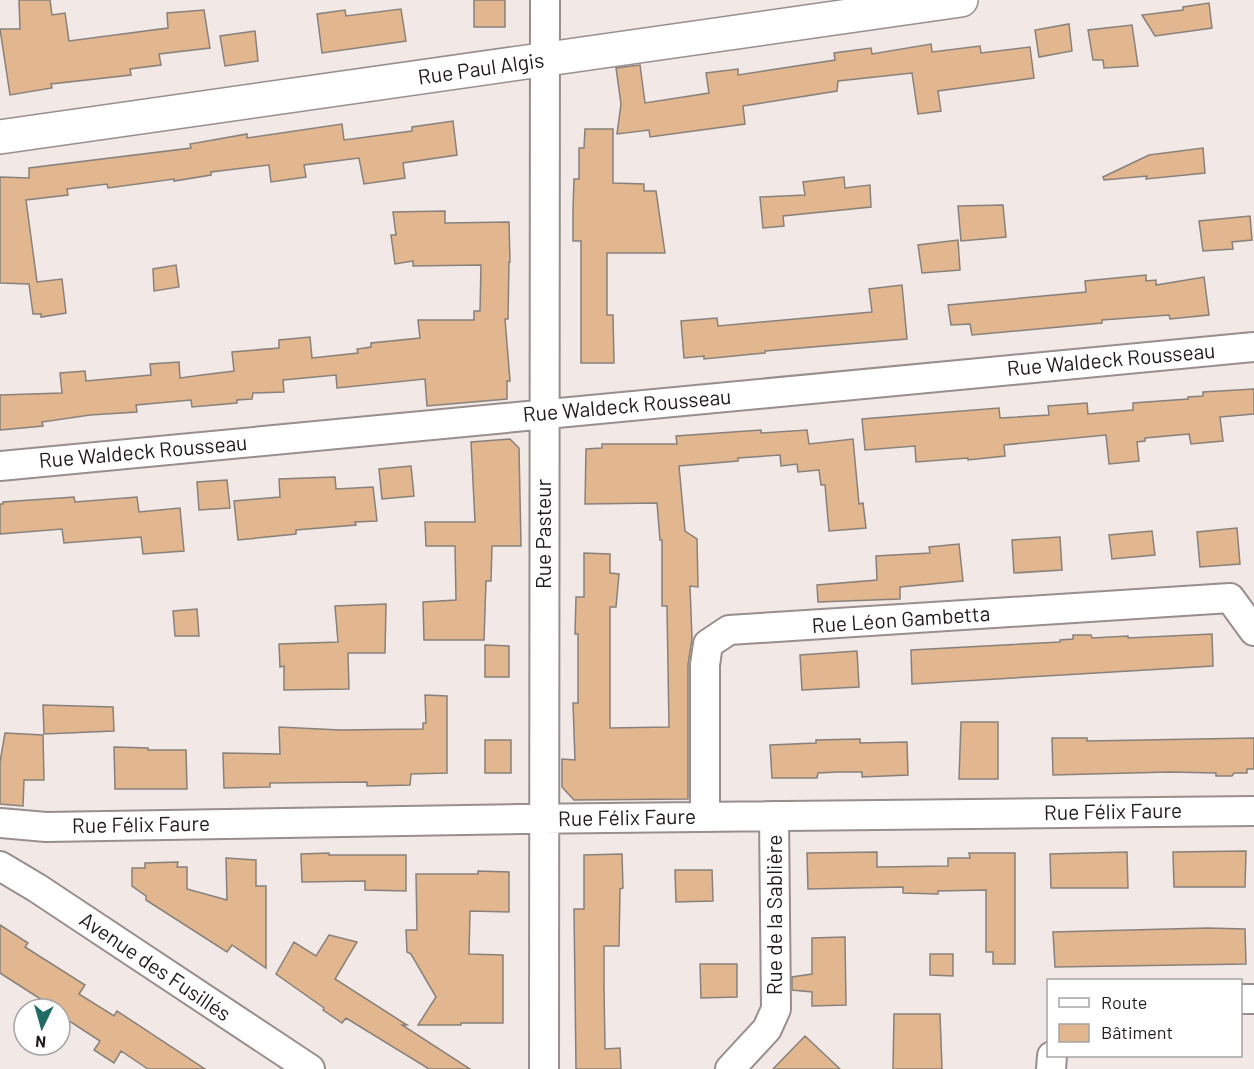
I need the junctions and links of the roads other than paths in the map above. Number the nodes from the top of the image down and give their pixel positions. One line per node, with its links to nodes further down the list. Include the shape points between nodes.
1 (545, 0): 3 (street, Rue Pasteur)
2 (961, 0): 3 (street, Rue Paul Algis)
3 (544, 59): 4 (street, Rue Paul Algis); 6 (street, Rue Pasteur)
4 (0, 137)
5 (1254, 347): 6 (street, Rue Waldeck Rousseau)
6 (544, 414): 7 (street, Rue Waldeck Rousseau); 12 (street, Rue Pasteur)
7 (0, 466)
8 (1254, 632): 11 (street, Rue Léon Gambetta, via 1230,598 729,630 708,644 705,665)
9 (1254, 811): 10 (street, Rue Félix Faure)
10 (774, 816): 11 (street, Rue Félix Faure); 17 (street, Rue de la Sablière, via 776,1009 767,1029)
11 (705, 817): 12 (street, Rue Félix Faure)
12 (543, 819): 13 (street, Rue Félix Faure, via 46,827); 16 (street, Rue Pasteur)
13 (0, 823)
14 (0, 866): 15 (street, Avenue des Fusillés)
15 (310, 1069)
16 (544, 1069)
17 (730, 1069)

